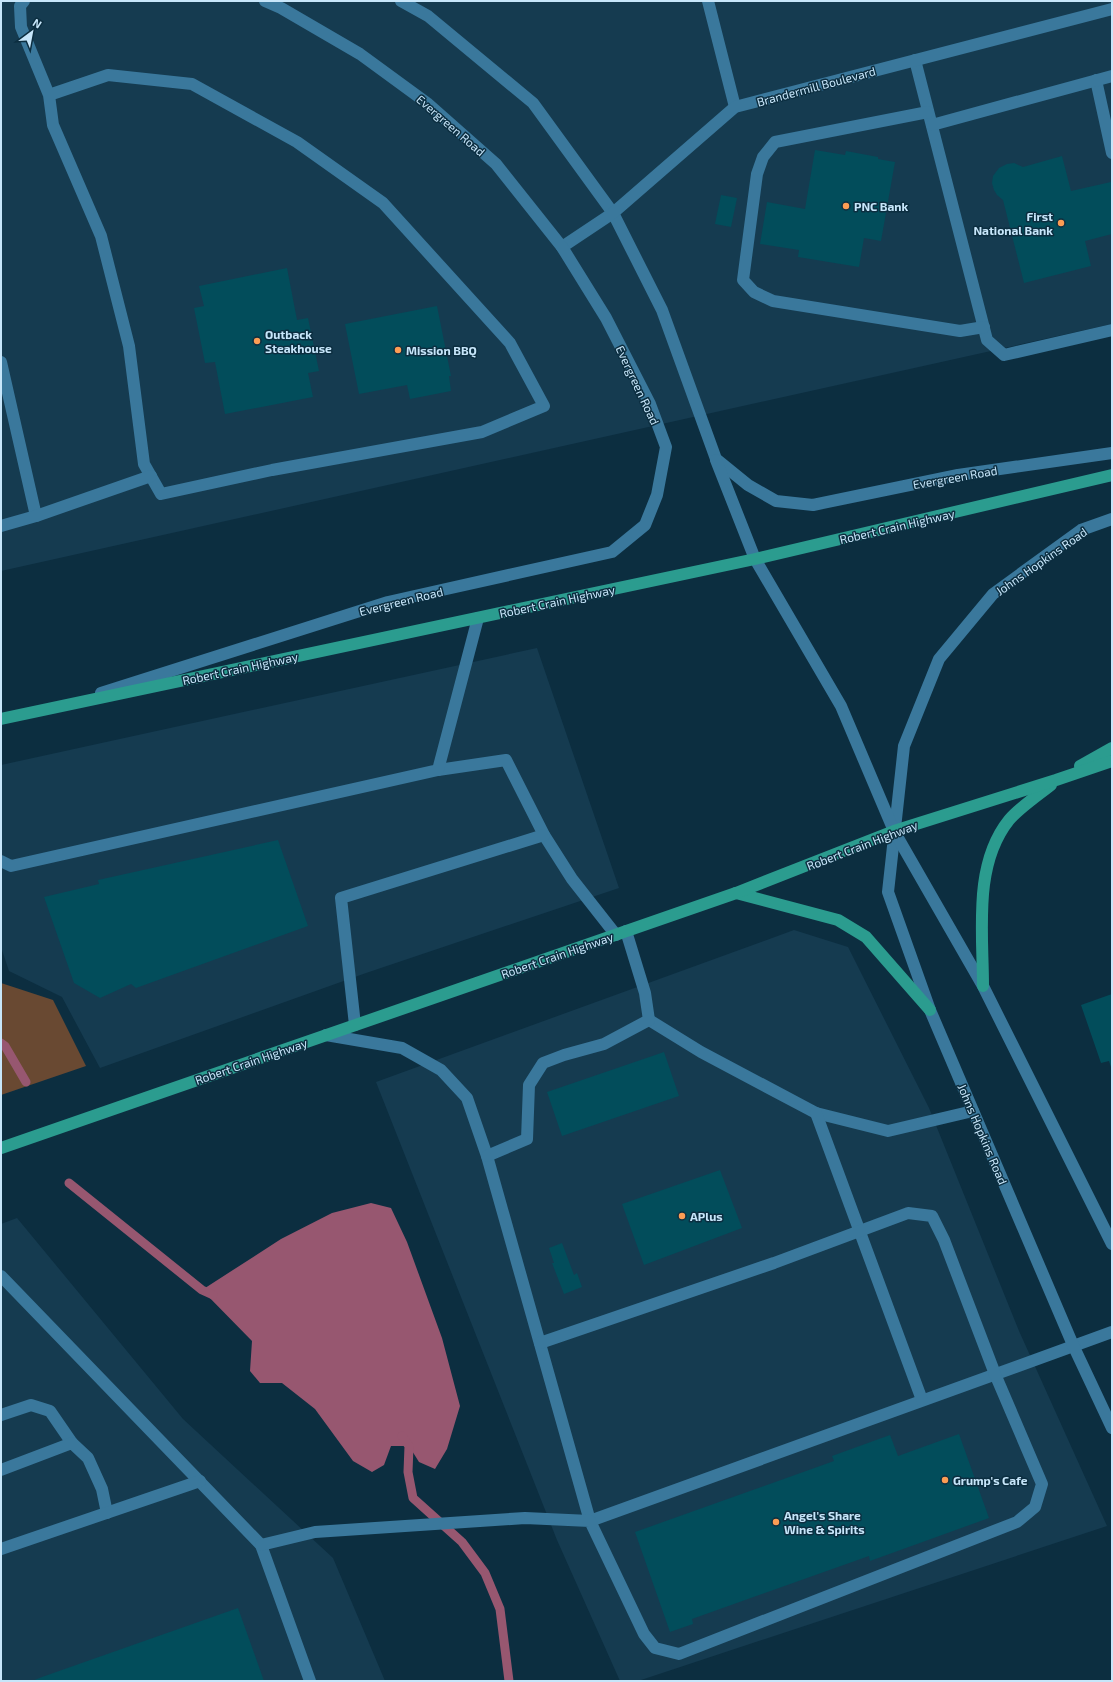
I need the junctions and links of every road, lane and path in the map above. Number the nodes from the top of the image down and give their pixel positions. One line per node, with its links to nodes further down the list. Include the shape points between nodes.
1 (24, 1): 9 (street, via 20,6 21,27)
2 (264, 1): 15 (street, Evergreen Road, via 281,8 360,54 427,103 496,164)
3 (401, 1): 14 (street, via 428,16 533,103)
4 (708, 1): 10 (street)
5 (1112, 9): 6 (street, Brandermill Boulevard)
6 (915, 60): 10 (street, Brandermill Boulevard); 11 (street)
7 (1112, 76): 8 (street)
8 (1096, 80): 12 (street); 13 (street)
9 (49, 95): 22 (street, via 52,125 101,236 129,346 144,464); 22 (street, via 108,75 192,84 297,142 383,203 510,343 544,406 482,432 272,470 161,494)
10 (735, 107): 14 (street, Brandermill Boulevard)
11 (928, 112): 12 (street); 16 (street, via 775,142 763,157 757,174 743,280 754,292 773,300 960,331)
12 (932, 125): 16 (street)
13 (1112, 154)
14 (613, 213): 15 (street, Brandermill Boulevard); 20 (street, via 662,310)
15 (562, 247): 28 (street, Evergreen Road, via 606,318 650,404 666,447 657,495 645,525 612,552 388,602)
16 (984, 327): 17 (street, via 987,340 1004,355)
17 (1112, 330)
18 (1, 362): 23 (street)
19 (1112, 453): 20 (street, Evergreen Road, via 958,475 813,505 776,501 748,485)
20 (716, 459): 26 (street)
21 (1112, 475): 26 (highway, Robert Crain Highway)
22 (151, 476): 23 (street)
23 (36, 516): 25 (street)
24 (1112, 520): 34 (street, Johns Hopkins Road, via 1081,530 993,594 939,659 904,746)
25 (1, 526)
26 (755, 559): 27 (highway, Robert Crain Highway); 34 (street, Johns Hopkins Road, via 841,706)
27 (478, 618): 28 (highway, Robert Crain Highway); 32 (street)
28 (60, 706): 29 (highway, Robert Crain Highway)
29 (1, 719)
30 (1112, 748): 33 (highway)
31 (1112, 761): 33 (highway, Robert Crain Highway)
32 (438, 770): 35 (street, via 506,760); 36 (street, via 11,866)
33 (1056, 780): 34 (highway, Robert Crain Highway); 39 (highway, via 1009,820 991,851 982,886)
34 (894, 831): 37 (highway, Robert Crain Highway); 39 (street, Johns Hopkins Road); 40 (street, Johns Hopkins Road, via 888,892)
35 (544, 835): 38 (street, via 572,879); 42 (street, via 342,898)
36 (1, 861)
37 (736, 893): 38 (highway, Robert Crain Highway); 40 (highway, via 838,920 866,938)
38 (621, 933): 41 (street, via 645,993); 42 (highway, Robert Crain Highway)
39 (983, 986): 49 (street, Johns Hopkins Road)
40 (930, 1010): 44 (street, Johns Hopkins Road)
41 (649, 1020): 45 (street, via 700,1052); 47 (street, via 604,1044 543,1063 529,1085 527,1139)
42 (355, 1025): 43 (highway, Robert Crain Highway)
43 (326, 1035): 46 (highway, Robert Crain Highway); 47 (street, via 402,1048 441,1070 467,1098)
44 (973, 1111): 45 (street, via 888,1131); 53 (street, Johns Hopkins Road)
45 (816, 1113): 48 (street)
46 (1, 1148)
47 (487, 1156): 52 (street)
48 (860, 1232): 52 (street); 54 (street, via 908,1213 932,1216 944,1240); 55 (street)
49 (1112, 1244)
50 (1, 1276): 60 (street)
51 (1112, 1332): 53 (street)
52 (540, 1343): 62 (street)
53 (1073, 1345): 54 (street); 57 (street, Johns Hopkins Road)
54 (995, 1374): 55 (street); 62 (street, via 1042,1484 1035,1507 1017,1522 679,1654 655,1648 644,1634)
55 (922, 1400): 62 (street)
56 (1, 1415): 58 (street, via 31,1404 50,1411)
57 (1112, 1428)
58 (72, 1443): 59 (street); 61 (street, via 88,1458 102,1489)
59 (1, 1470)
60 (200, 1482): 61 (street); 63 (street)
61 (107, 1513): 64 (street)
62 (590, 1521): 63 (street, via 525,1518 316,1532)
63 (261, 1545): 65 (street)
64 (1, 1549)
65 (310, 1681)

